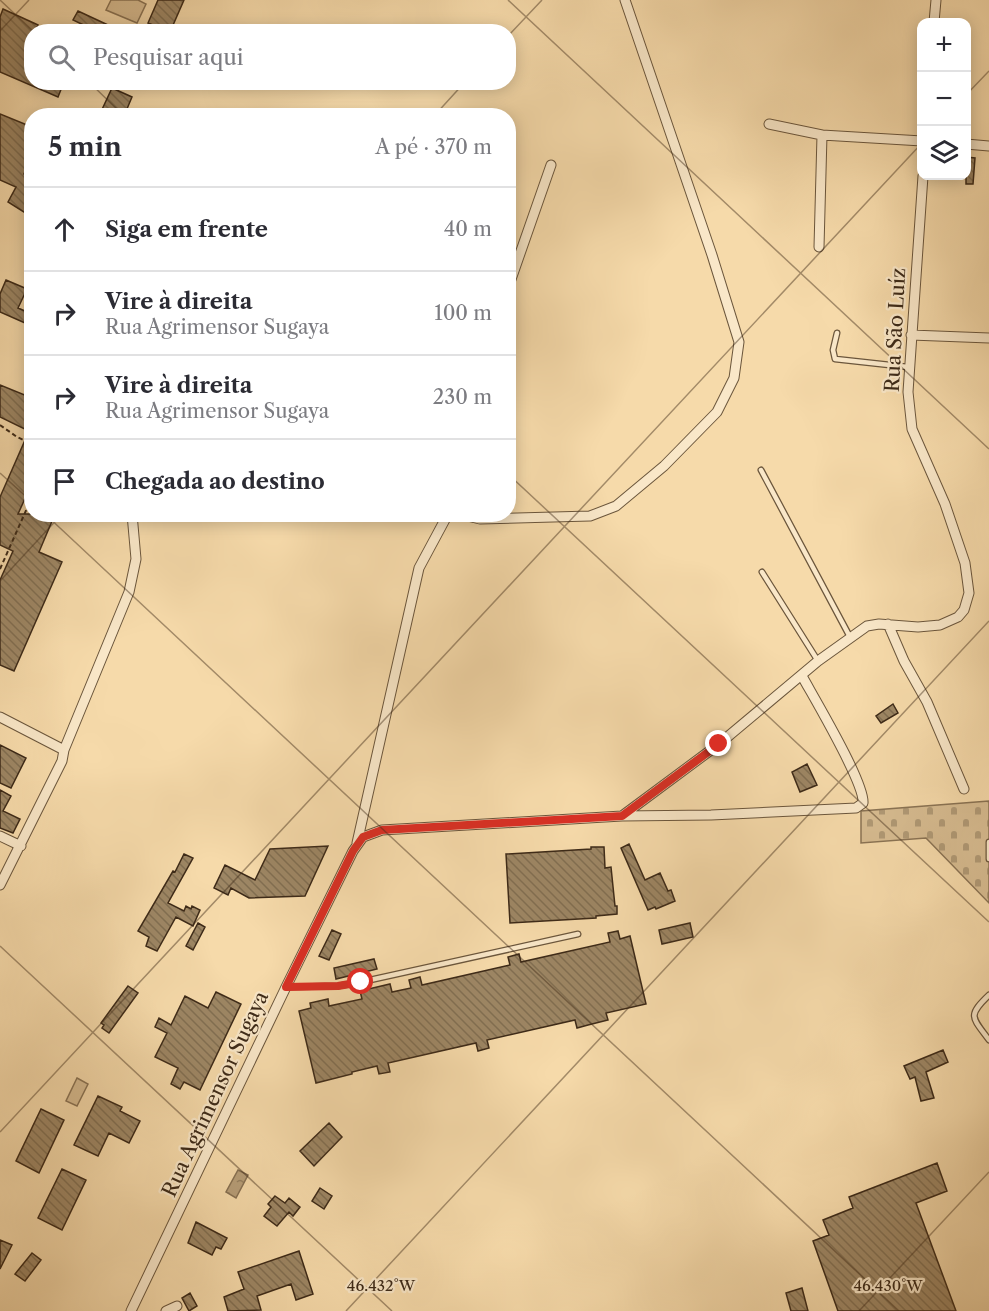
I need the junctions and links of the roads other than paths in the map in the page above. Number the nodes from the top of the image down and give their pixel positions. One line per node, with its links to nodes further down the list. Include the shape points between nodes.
1 (625, 0): 18 (street, via 739,342 734,378 717,412 664,466 616,506 590,516)
2 (936, 0): 3 (street)
3 (934, 18)
4 (769, 124): 5 (street)
5 (822, 135): 6 (street); 11 (street)
6 (917, 141)
7 (971, 144): 8 (street)
8 (989, 146)
9 (551, 165): 12 (street)
10 (923, 180): 14 (street, Rua São Luíz)
11 (819, 247)
12 (516, 265)
13 (837, 333): 16 (lane, via 835,359)
14 (911, 335): 15 (street); 16 (street, Rua São Luíz)
15 (989, 338)
16 (908, 367): 22 (street, Rua São Luíz, via 912,429 957,539 969,593 961,615 940,625)
17 (761, 470): 23 (lane)
18 (516, 518)
19 (133, 522): 27 (street, via 136,559 129,592)
20 (444, 522): 32 (street, Rua Agrimensor Sugaya, via 419,568)
21 (762, 572): 24 (lane)
22 (888, 624): 23 (street, via 867,626); 28 (street)
23 (850, 637): 24 (street)
24 (818, 661): 25 (street)
25 (802, 676): 29 (street); 29 (street, via 857,781 863,796 860,806 842,810)
26 (0, 717): 27 (street)
27 (64, 750): 33 (street)
28 (964, 789)
29 (622, 816): 32 (street, via 382,830 363,837)
30 (0, 836): 33 (street)
31 (989, 842): 34 (lane)
32 (357, 845): 37 (street, Rua Agrimensor Sugaya)
33 (21, 846): 35 (street)
34 (989, 859)
35 (0, 885)
36 (578, 934): 37 (lane, via 361,982)
37 (286, 987): 41 (street, Rua Agrimensor Sugaya)
38 (989, 995): 39 (lane, via 975,1008 974,1015)
39 (989, 1040)
40 (177, 1306): 42 (street)
41 (131, 1311)
42 (165, 1311)

